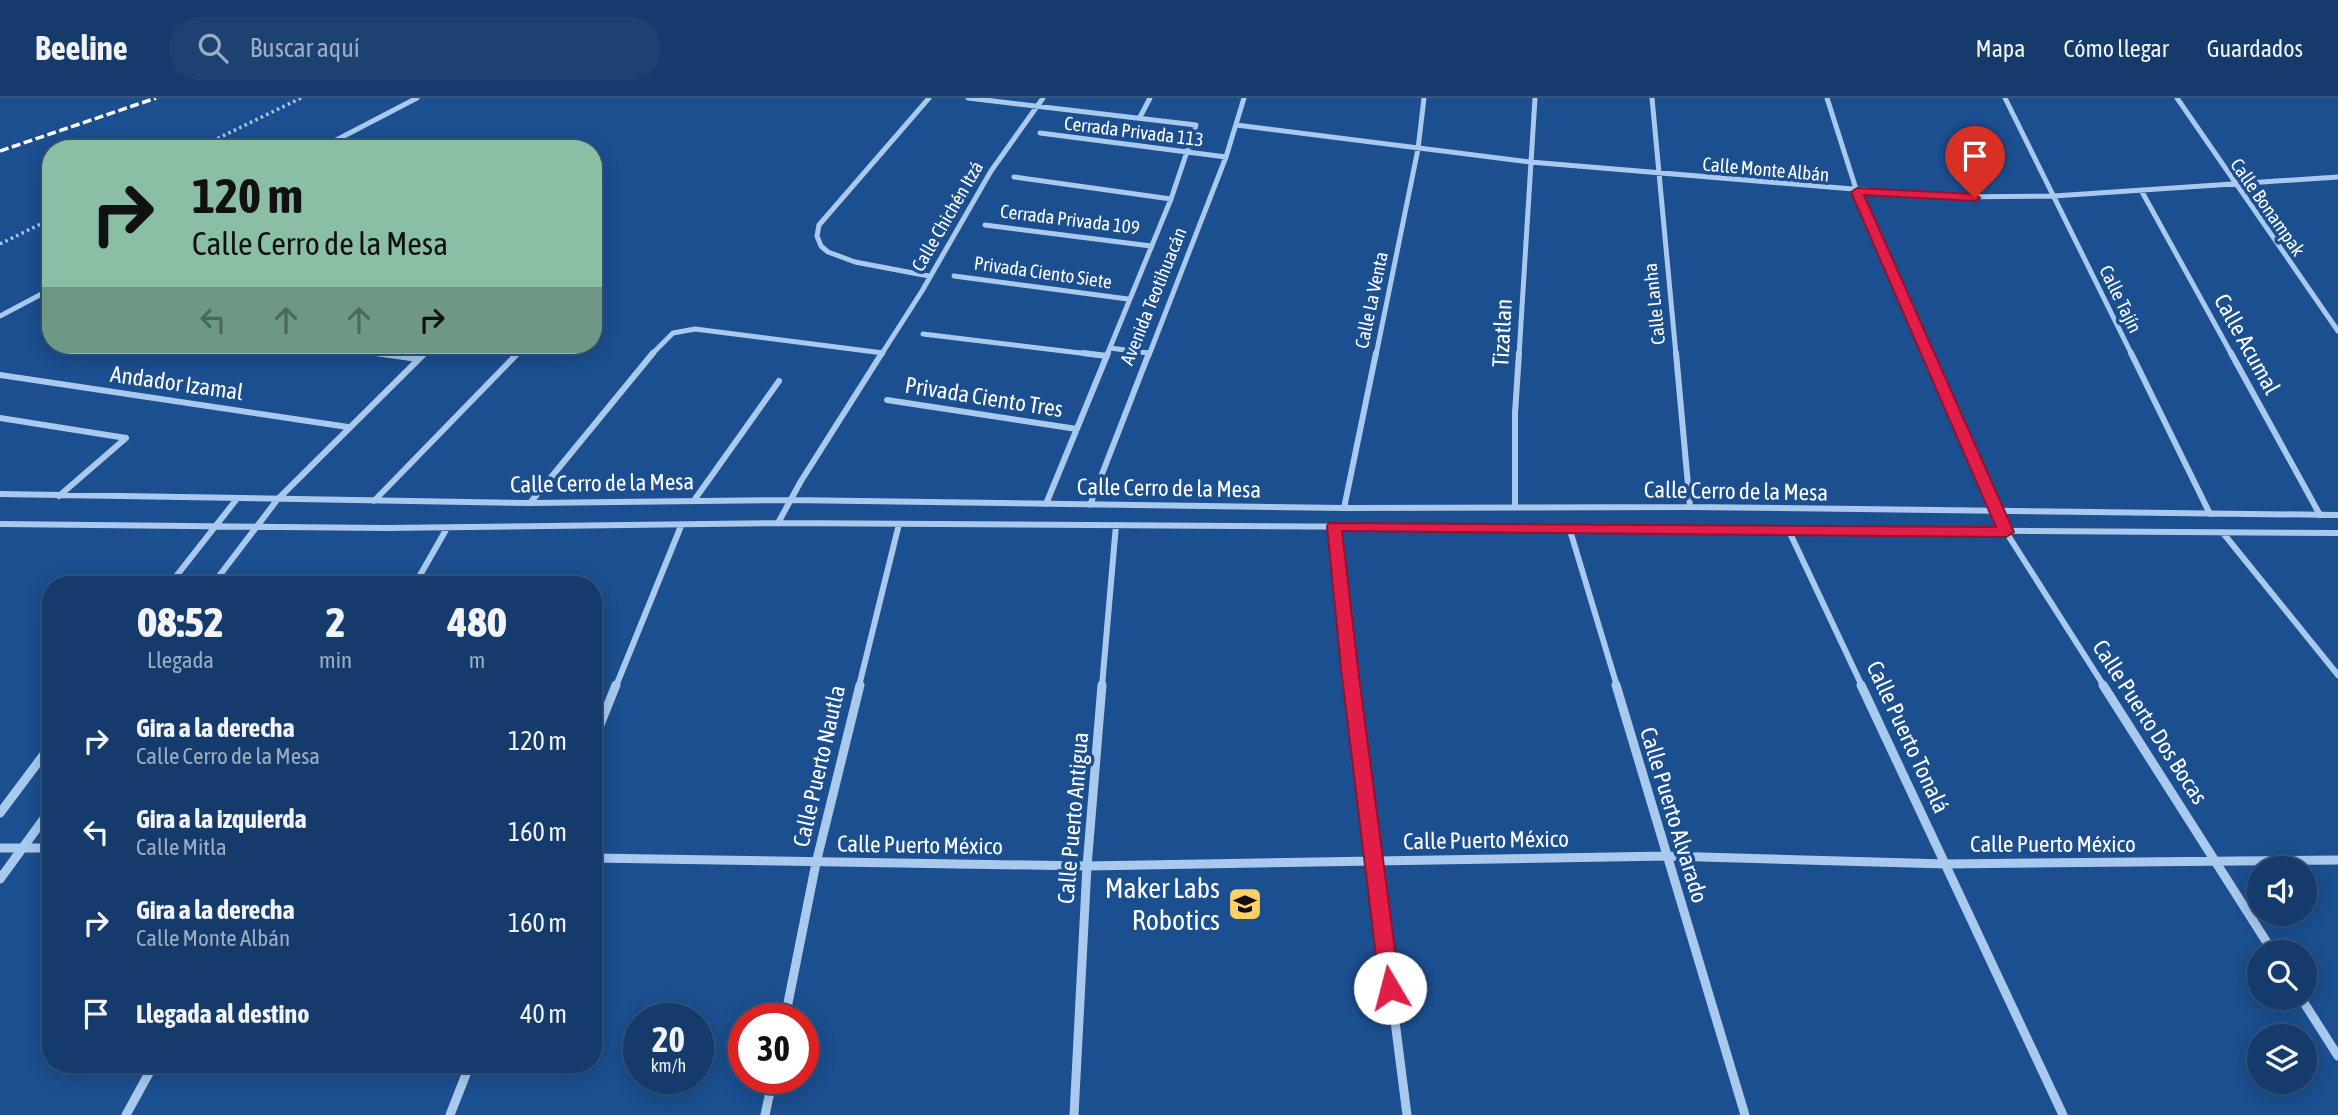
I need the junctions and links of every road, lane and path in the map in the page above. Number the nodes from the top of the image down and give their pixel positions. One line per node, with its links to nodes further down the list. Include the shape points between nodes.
1 (300, 98): 18 (path)
2 (416, 98): 19 (street)
3 (929, 98): 36 (street, via 819,225 817,236 821,247 841,257)
4 (968, 98): 14 (street)
5 (1043, 98): 14 (street, Calle Chichén Itzá)
6 (1150, 98): 15 (street)
7 (1244, 98): 16 (street, Avenida Teotihuacán)
8 (1424, 98): 20 (street, Calle La Venta)
9 (1535, 98): 23 (street, Tizatlan)
10 (1652, 98): 24 (street, Calle Lanha)
11 (1827, 98): 29 (street, Calle Puerto Dos Bocas)
12 (2005, 98): 30 (street, Calle Tajín)
13 (2177, 98): 27 (street, Calle Bonampak)
14 (1038, 106): 15 (street); 36 (street, Calle Chichén Itzá, via 991,171)
15 (1140, 117): 21 (street, via 1196,125)
16 (1236, 125): 20 (street, Calle Monte Albán); 22 (street, Avenida Teotihuacán)
17 (1040, 133): 21 (street, Cerrada Privada 113)
18 (214, 140)
19 (336, 140)
20 (1418, 149): 23 (street, Calle Monte Albán); 69 (street, Calle La Venta)
21 (1189, 152): 22 (street, Cerrada Privada 113); 31 (street)
22 (1226, 157): 45 (street, Avenida Teotihuacán)
23 (1530, 162): 24 (street, Calle Monte Albán); 68 (street, Tizatlan)
24 (1657, 174): 29 (street, Calle Monte Albán); 67 (street, Calle Lanha)
25 (1014, 177): 31 (street)
26 (2338, 177): 27 (street, Calle Monte Albán)
27 (2234, 183): 28 (street, Calle Monte Albán); 41 (street, Calle Bonampak)
28 (2141, 190): 30 (street, Calle Monte Albán); 73 (street, Calle Acumal)
29 (1857, 192): 30 (street, Calle Monte Albán); 70 (street, Calle Puerto Dos Bocas)
30 (2054, 196): 71 (street, Calle Tajín)
31 (1171, 199): 35 (street)
32 (42, 223): 34 (path)
33 (985, 225): 35 (street, Cerrada Privada 109)
34 (0, 244)
35 (1151, 246): 39 (street)
36 (929, 276): 44 (street, Calle Chichén Itzá)
37 (954, 276): 39 (street, Privada Ciento Siete)
38 (42, 294): 40 (street)
39 (1128, 299): 43 (street)
40 (0, 316)
41 (2338, 331)
42 (923, 334): 49 (street)
43 (1110, 348): 45 (street); 49 (street)
44 (883, 353): 62 (street, Calle Chichén Itzá); 64 (street, via 695,329 673,333)
45 (1148, 353): 66 (street, Avenida Teotihuacán)
46 (382, 354): 50 (street)
47 (423, 354): 50 (street)
48 (517, 354): 63 (street)
49 (1107, 356): 56 (street)
50 (418, 359): 55 (street)
51 (0, 374): 55 (street, Andador Izamal)
52 (779, 381): 59 (street)
53 (887, 400): 56 (street, Privada Ciento Tres)
54 (0, 418): 58 (street, via 126,438)
55 (348, 427): 61 (street)
56 (1077, 429): 65 (street)
57 (0, 494): 58 (street, Calle Cerro de la Mesa)
58 (59, 496): 60 (street, Calle Cerro de la Mesa)
59 (695, 499): 62 (street, Calle Cerro de la Mesa); 64 (street, Calle Cerro de la Mesa)
60 (236, 500): 61 (street, Calle Cerro de la Mesa); 78 (street)
61 (276, 500): 63 (street, Calle Cerro de la Mesa); 79 (street)
62 (790, 500): 65 (street, Calle Cerro de la Mesa); 74 (street, Calle Chichén Itzá)
63 (374, 501): 64 (street, Calle Cerro de la Mesa)
64 (530, 503)
65 (1046, 504): 66 (street, Calle Cerro de la Mesa)
66 (1090, 505): 69 (street, Calle Cerro de la Mesa)
67 (1690, 506): 68 (street, Calle Cerro de la Mesa); 70 (street, Calle Cerro de la Mesa)
68 (1514, 507): 69 (street, Calle Cerro de la Mesa)
69 (1344, 508)
70 (1997, 512): 71 (street, Calle Cerro de la Mesa); 85 (street, Calle Puerto Dos Bocas)
71 (2210, 514): 73 (street, Calle Cerro de la Mesa)
72 (2338, 514): 73 (street, Calle Cerro de la Mesa)
73 (2320, 515)
74 (778, 523): 76 (street, Calle Cerro de la Mesa); 80 (street, Calle Cerro de la Mesa)
75 (0, 524): 78 (street, Calle Cerro de la Mesa)
76 (899, 524): 77 (street, Calle Cerro de la Mesa); 103 (street, Calle Puerto Nautla)
77 (1116, 525): 81 (street, Calle Cerro de la Mesa); 106 (street, Calle Puerto Antigua)
78 (215, 526): 79 (street, Calle Cerro de la Mesa); 88 (street)
79 (256, 526): 82 (street, Calle Cerro de la Mesa); 89 (street)
80 (681, 526): 82 (street, Calle Cerro de la Mesa); 92 (street)
81 (1334, 526): 83 (street, Calle Cerro de la Mesa); 102 (street)
82 (447, 527): 90 (street)
83 (1569, 527): 84 (street, Calle Cerro de la Mesa); 99 (street, Calle Puerto Alvarado)
84 (1788, 529): 85 (street, Calle Cerro de la Mesa); 105 (street, Calle Puerto Tonalá)
85 (2006, 532): 86 (street, Calle Cerro de la Mesa); 104 (street, Calle Puerto Dos Bocas)
86 (2222, 533): 87 (street, Calle Cerro de la Mesa); 91 (street)
87 (2338, 533)
88 (176, 576)
89 (219, 576)
90 (419, 576)
91 (2338, 676)
92 (602, 720)
93 (42, 757): 94 (street)
94 (0, 813)
95 (42, 822): 97 (street)
96 (0, 848): 97 (street)
97 (23, 848): 98 (street); 107 (street)
98 (42, 848)
99 (1667, 856): 102 (street, Calle Puerto México); 105 (street, Calle Puerto México); 120 (street, Calle Puerto Alvarado)
100 (602, 858): 103 (street, Calle Puerto México)
101 (2338, 860): 104 (street, Calle Puerto México)
102 (1373, 861): 106 (street, Calle Puerto México); 119 (street)
103 (816, 863): 106 (street, Calle Puerto México); 109 (street, Calle Puerto Nautla)
104 (2217, 863): 105 (street, Calle Puerto México); 108 (street, Calle Puerto Dos Bocas)
105 (1946, 864): 121 (street, Calle Puerto Tonalá)
106 (1087, 866): 118 (street, Calle Puerto Antigua)
107 (0, 879)
108 (2265, 940)
109 (788, 1003)
110 (2309, 1010): 111 (street)
111 (2338, 1056)
112 (149, 1073): 115 (street)
113 (466, 1073): 116 (street)
114 (770, 1094): 117 (street)
115 (126, 1115)
116 (450, 1115)
117 (765, 1115)
118 (1074, 1115)
119 (1407, 1115)
120 (1745, 1115)
121 (2063, 1115)

